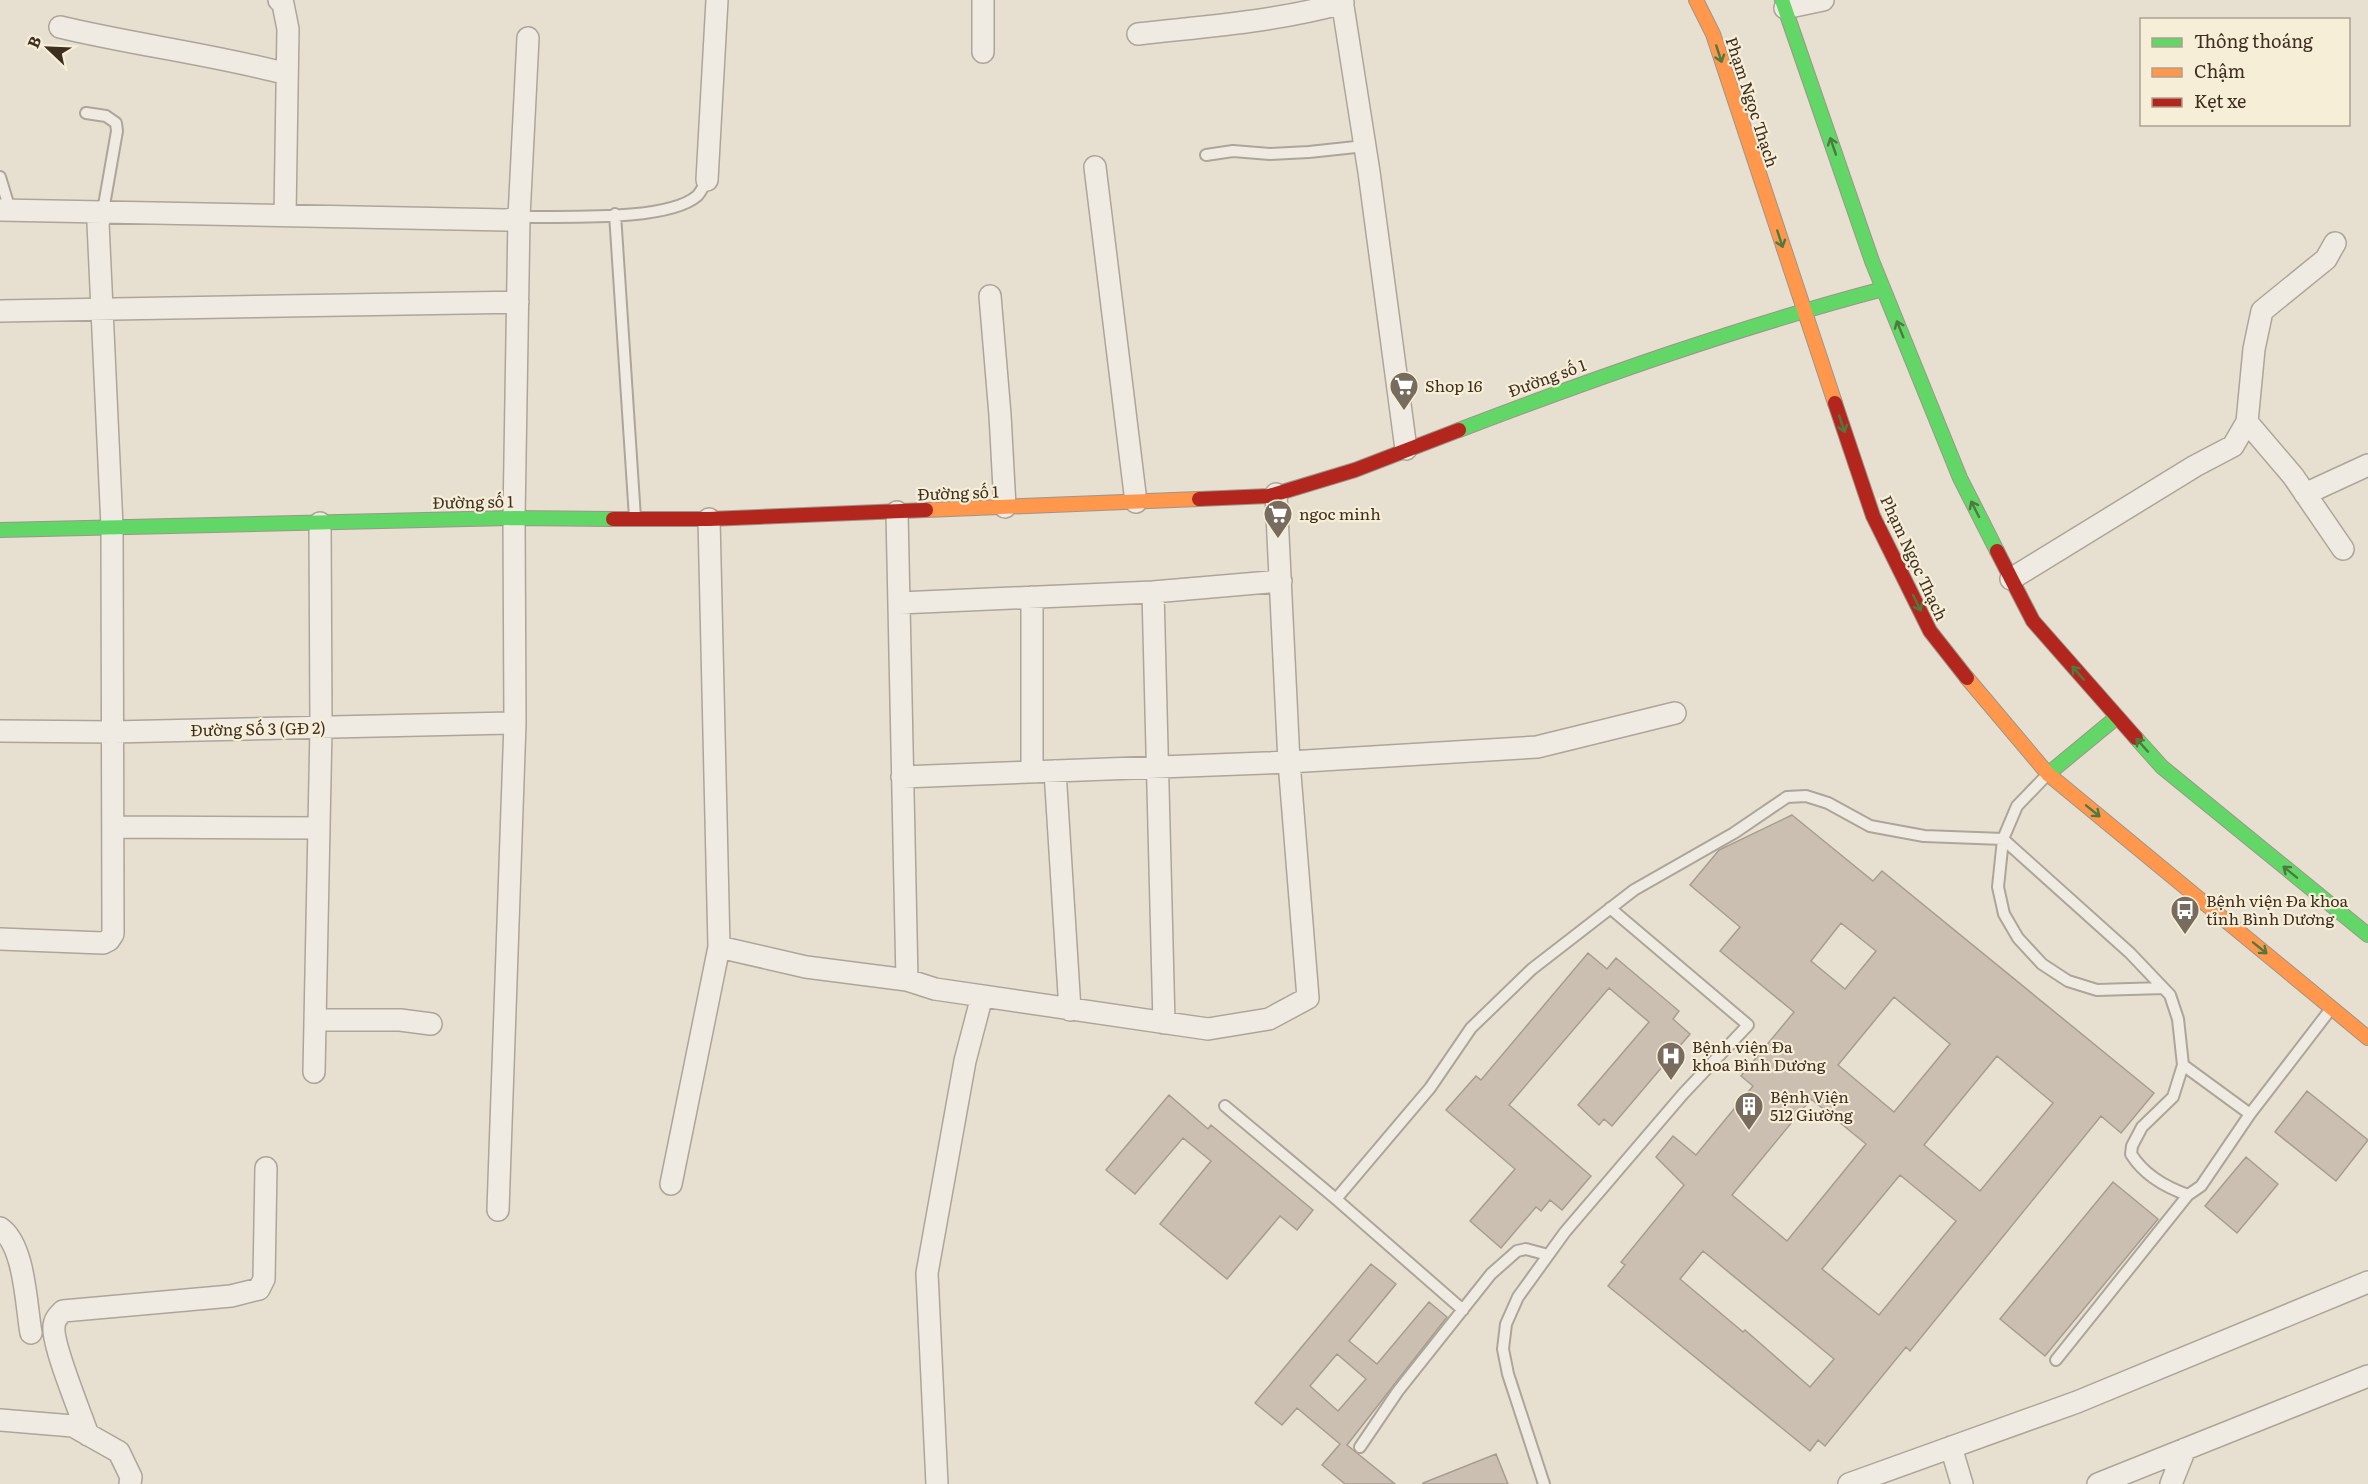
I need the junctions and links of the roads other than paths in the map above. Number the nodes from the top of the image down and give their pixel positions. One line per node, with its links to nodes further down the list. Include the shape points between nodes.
1 (279, 0): 12 (street, via 288,29)
2 (717, 0): 18 (street)
3 (983, 0): 11 (street)
4 (1696, 0): 29 (main road, Phạm Ngọc Thạch, one-way to 29, via 1713,34)
5 (1823, 0): 7 (street)
6 (1342, 2): 9 (street, via 1278,18); 14 (street)
7 (1784, 4): 25 (main road, one-way to 7)
8 (60, 27): 12 (street)
9 (1138, 34)
10 (528, 38): 23 (street)
11 (983, 52)
12 (287, 74): 22 (street)
13 (86, 113): 20 (lane, via 106,116 116,123)
14 (1365, 146): 15 (lane); 32 (street)
15 (1206, 155)
16 (1095, 167): 36 (street)
17 (0, 177): 19 (lane)
18 (707, 180): 21 (lane, via 698,195 684,203 655,212)
19 (5, 210): 20 (street)
20 (103, 211): 22 (street); 28 (street, via 98,223)
21 (615, 214): 23 (lane); 40 (lane)
22 (285, 215): 23 (street, via 507,220)
23 (519, 217): 27 (street)
24 (2335, 243): 31 (street, via 2326,259 2262,311)
25 (1883, 289): 29 (main road, Đường số 1); 46 (main road, one-way to 25, via 1960,478)
26 (990, 296): 37 (street)
27 (518, 302): 28 (street); 39 (street)
28 (102, 310): 30 (street); 43 (street)
29 (1803, 310): 32 (main road, Đường số 1, via 1576,385); 61 (main road, Phạm Ngọc Thạch, one-way to 61, via 1874,516 1930,631)
30 (0, 311)
31 (2247, 422): 35 (street); 46 (street, via 2233,446)
32 (1406, 449): 34 (main road, Đường số 1)
33 (2368, 465): 35 (street)
34 (1276, 494): 36 (main road, Đường số 1); 47 (street)
35 (2305, 494): 45 (street)
36 (1136, 502): 37 (main road, Đường số 1)
37 (1005, 507): 38 (main road, Đường số 1)
38 (897, 512): 41 (main road, Đường số 1); 50 (street)
39 (514, 518): 40 (main road, Đường số 1); 42 (main road, Đường số 1); 53 (street)
40 (635, 519): 41 (main road, Đường số 1)
41 (709, 519): 69 (street)
42 (320, 523): 43 (main road, Đường số 1); 54 (street)
43 (112, 526): 44 (main road, Đường số 1); 56 (street)
44 (0, 530)
45 (2343, 549)
46 (2011, 579): 52 (main road, one-way to 46, via 2033,621)
47 (1281, 581): 48 (street); 57 (street)
48 (1153, 592): 49 (street); 58 (street)
49 (1032, 597): 50 (street); 60 (street)
50 (899, 603): 62 (street)
51 (1675, 713): 57 (street, via 1537,747)
52 (2116, 717): 61 (main road); 67 (main road, one-way to 52, via 2162,767)
53 (515, 723): 54 (street, Đường Số 3 (GĐ 2)); 87 (street)
54 (321, 728): 56 (street, Đường Số 3 (GĐ 2)); 64 (street)
55 (0, 731): 56 (street, Đường Số 3 (GĐ 2))
56 (113, 732): 63 (street)
57 (1289, 762): 58 (street); 76 (street, via 1308,998 1269,1019 1208,1029)
58 (1158, 767): 59 (street); 76 (street)
59 (1055, 771): 60 (street); 74 (street)
60 (1032, 772): 62 (street)
61 (2048, 774): 65 (lane, via 2018,806); 73 (main road, Phạm Ngọc Thạch, one-way to 73)
62 (902, 777): 70 (street)
63 (113, 827): 64 (street); 68 (street, via 113,934 109,940 103,943)
64 (319, 828): 75 (street)
65 (2003, 839): 66 (lane, via 1924,836 1870,826 1828,803 1806,796 1788,797); 71 (lane, via 2130,953); 71 (lane, via 1998,886 2004,914 2018,938 2042,964 2068,981 2097,990)
66 (1610, 908): 86 (lane, via 1532,969 1471,1028 1430,1088); 89 (lane, via 1748,1025 1683,1094)
67 (2368, 935)
68 (0, 939)
69 (718, 947): 70 (street, via 806,967); 84 (street)
70 (907, 980): 72 (street)
71 (2163, 988): 79 (lane, via 2170,995 2178,1019)
72 (982, 996): 74 (street); 101 (street, via 965,1061 927,1273)
73 (2332, 1007): 78 (main road, Phạm Ngọc Thạch); 82 (lane)
74 (1070, 1010): 76 (street)
75 (315, 1020): 77 (street); 80 (street)
76 (1164, 1023)
77 (431, 1024)
78 (2368, 1038)
79 (2183, 1065): 82 (lane); 85 (lane, via 2173,1097 2142,1127 2131,1154 2139,1168 2171,1190)
80 (314, 1072)
81 (1225, 1106): 86 (lane)
82 (2250, 1114): 85 (lane, via 2201,1186)
83 (266, 1168): 96 (street, via 264,1279 259,1289 231,1296 63,1311 55,1320 53,1330 59,1351)
84 (671, 1184)
85 (2188, 1195): 93 (lane)
86 (1336, 1199): 91 (lane)
87 (498, 1210)
88 (0, 1228): 92 (street, via 18,1252)
89 (1548, 1255): 91 (lane, via 1526,1249 1517,1251 1491,1274); 102 (lane, via 1518,1297 1506,1324 1503,1349)
90 (2368, 1282): 98 (street, via 2077,1402)
91 (1463, 1310): 97 (lane, via 1398,1391)
92 (31, 1333)
93 (2056, 1360)
94 (2368, 1376): 99 (street)
95 (0, 1420): 96 (street, via 73,1426)
96 (88, 1435): 100 (street, via 118,1452)
97 (1360, 1447)
98 (1951, 1447): 103 (street); 104 (street)
99 (2185, 1449): 105 (street); 106 (street)
100 (130, 1484)
101 (937, 1484)
102 (1544, 1484)
103 (1849, 1484)
104 (1962, 1484)
105 (2098, 1484)
106 (2171, 1484)

